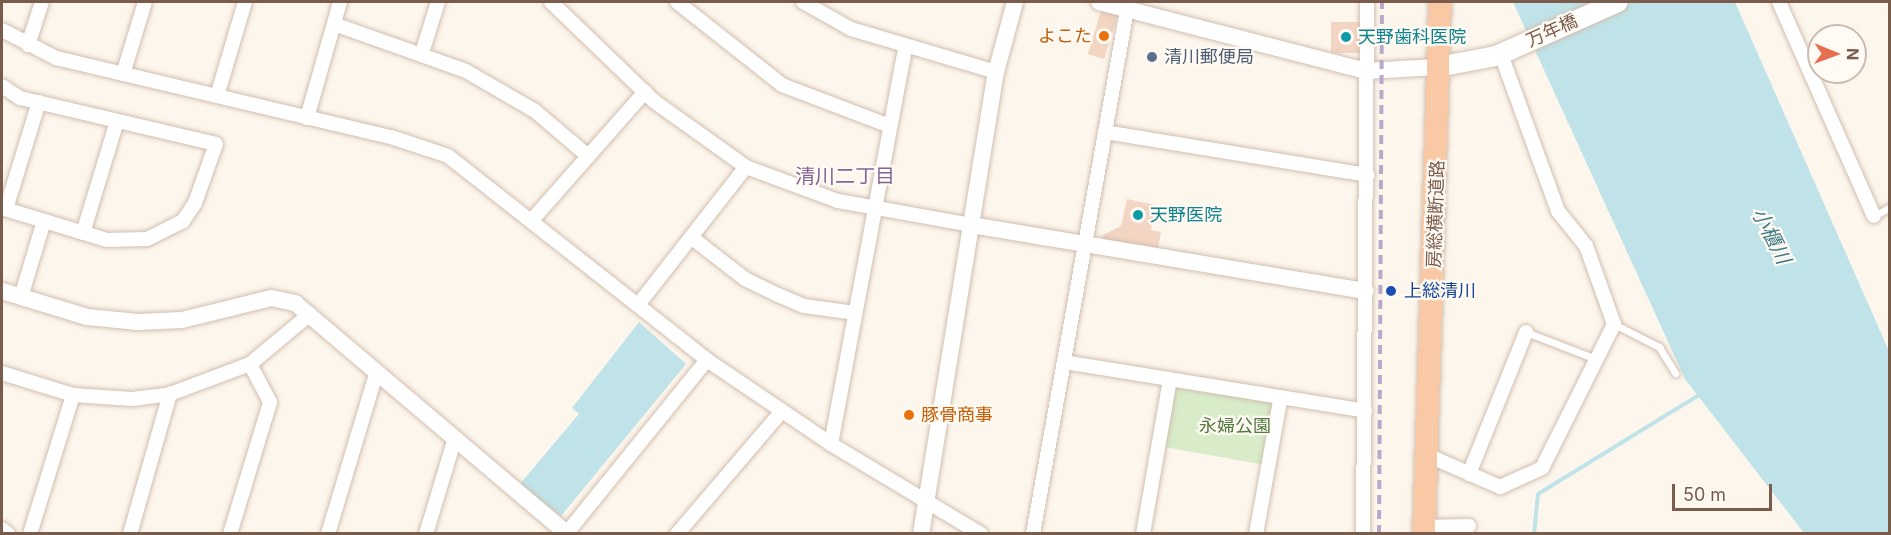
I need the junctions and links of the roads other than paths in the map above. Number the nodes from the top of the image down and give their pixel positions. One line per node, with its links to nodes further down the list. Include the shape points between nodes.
1 (42, 2): 18 (street)
2 (145, 2): 25 (street)
3 (245, 2): 28 (street)
4 (340, 2): 16 (street)
5 (438, 2): 21 (street)
6 (551, 2): 27 (street)
7 (677, 2): 32 (street, via 782,85)
8 (802, 2): 19 (street, via 851,28)
9 (1015, 2): 24 (street)
10 (1099, 2): 15 (street)
11 (1367, 2): 23 (street)
12 (1440, 2): 22 (highway, 房総横断道路)
13 (1618, 2): 20 (main road, 万年橋)
14 (1779, 2): 40 (street)
15 (1127, 10): 23 (street); 33 (street)
16 (334, 24): 21 (street); 30 (street)
17 (2, 30): 18 (street)
18 (28, 45): 25 (street, via 56,58)
19 (905, 48): 24 (street); 32 (street)
20 (1510, 50): 22 (main road, 万年橋); 53 (street, via 1558,211 1586,246)
21 (422, 53): 34 (street, via 511,96)
22 (1438, 67): 23 (street); 70 (highway, 房総横断道路)
23 (1366, 71): 36 (street)
24 (996, 72): 43 (street)
25 (123, 74): 28 (street)
26 (2, 86): 29 (street)
27 (645, 92): 34 (street); 35 (street)
28 (217, 96): 30 (street)
29 (39, 102): 31 (street); 38 (street)
30 (307, 118): 41 (street, via 448,156)
31 (117, 122): 44 (street); 44 (street, via 216,144 204,187 183,221 156,236 128,242)
32 (890, 126): 39 (street)
33 (1105, 132): 36 (street); 46 (street)
34 (588, 156): 41 (street)
35 (746, 167): 39 (street, via 810,193); 45 (street)
36 (1367, 175): 48 (street)
37 (1890, 207): 40 (lane)
38 (4, 209): 42 (street)
39 (875, 209): 43 (street); 51 (street)
40 (1874, 216)
41 (532, 220): 50 (street)
42 (44, 221): 44 (street); 49 (street)
43 (971, 225): 46 (street); 72 (street)
44 (82, 233)
45 (691, 237): 50 (street); 51 (street, via 745,279 778,295 804,306)
46 (1085, 244): 48 (street); 57 (street)
47 (2, 291): 49 (street)
48 (1366, 291): 67 (street)
49 (21, 297): 52 (street, via 87,317 129,322 182,320 271,298 295,303)
50 (638, 305): 56 (street)
51 (855, 313): 69 (street)
52 (310, 314): 58 (street); 59 (street)
53 (1614, 324): 55 (street); 61 (lane, via 1659,348)
54 (1526, 332): 55 (lane); 71 (street)
55 (1597, 359): 71 (street, via 1542,468 1509,487)
56 (707, 360): 66 (street); 76 (street)
57 (1064, 362): 62 (street); 86 (street)
58 (250, 364): 63 (street, via 221,380); 80 (street, via 270,402)
59 (377, 371): 68 (street); 81 (street)
60 (2, 373): 64 (street)
61 (1675, 373)
62 (1170, 380): 65 (street); 87 (street)
63 (170, 394): 64 (street, via 132,399); 79 (street)
64 (73, 395): 78 (street)
65 (1280, 400): 67 (street); 88 (street)
66 (782, 411): 69 (street); 83 (street)
67 (1365, 411): 89 (street)
68 (455, 438): 76 (street); 82 (street)
69 (831, 444): 72 (street)
70 (1427, 455): 71 (street); 75 (highway, 房総横断道路)
71 (1469, 474)
72 (926, 501): 84 (street); 85 (street)
73 (1469, 525): 75 (street)
74 (2, 530): 77 (street)
75 (1424, 530)
76 (566, 533)
77 (8, 534)
78 (30, 534)
79 (130, 534)
80 (230, 534)
81 (328, 534)
82 (426, 534)
83 (677, 534)
84 (921, 534)
85 (981, 534)
86 (1033, 534)
87 (1143, 534)
88 (1256, 534)
89 (1363, 534)

